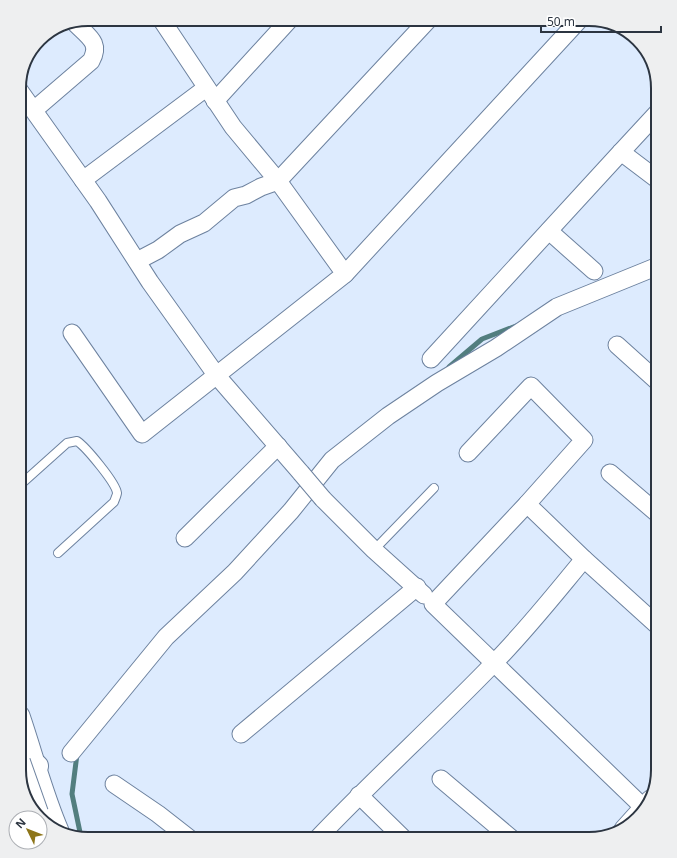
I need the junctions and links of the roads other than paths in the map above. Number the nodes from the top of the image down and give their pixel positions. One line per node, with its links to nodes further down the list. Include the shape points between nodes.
1 (166, 26): 6 (street)
2 (283, 26): 6 (street)
3 (422, 26): 13 (street)
4 (574, 26): 18 (street)
5 (79, 27): 8 (street, via 95,45 96,52 91,61)
6 (210, 94): 12 (street); 13 (street, via 233,127)
7 (26, 99): 8 (street)
8 (34, 110): 12 (street)
9 (651, 120): 10 (street)
10 (621, 152): 11 (street); 14 (street)
11 (651, 175)
12 (83, 180): 15 (street)
13 (278, 181): 15 (street, via 234,198 204,223 180,234); 18 (street)
14 (549, 231): 17 (street); 21 (street)
15 (137, 261): 22 (street)
16 (651, 269): 40 (street, via 557,307 388,416 332,460 291,511 235,572 166,636)
17 (594, 271)
18 (345, 274): 22 (street)
19 (72, 332): 22 (street, via 142,434)
20 (617, 345): 23 (street)
21 (431, 359)
22 (217, 376): 24 (street)
23 (651, 376)
24 (278, 446): 31 (street); 32 (street, bridge, via 323,499)
25 (468, 452): 29 (street, via 531,386 584,440)
26 (610, 473): 30 (street)
27 (26, 480): 33 (lane, via 67,443 77,441 85,446 114,485 117,493 114,502)
28 (434, 488): 32 (lane)
29 (527, 504): 34 (street); 36 (street)
30 (651, 508)
31 (185, 538)
32 (374, 550): 35 (street)
33 (58, 553)
34 (584, 559): 37 (street); 38 (street)
35 (417, 587): 36 (street); 39 (street)
36 (432, 604): 38 (street)
37 (651, 620)
38 (494, 664): 44 (street); 45 (street)
39 (241, 734)
40 (71, 753)
41 (26, 766): 46 (main road, bridge)
42 (441, 779): 50 (street)
43 (114, 784): 47 (street)
44 (359, 795): 48 (street); 49 (street)
45 (643, 799)
46 (43, 810)
47 (181, 832)
48 (324, 832)
49 (397, 832)
50 (504, 832)

